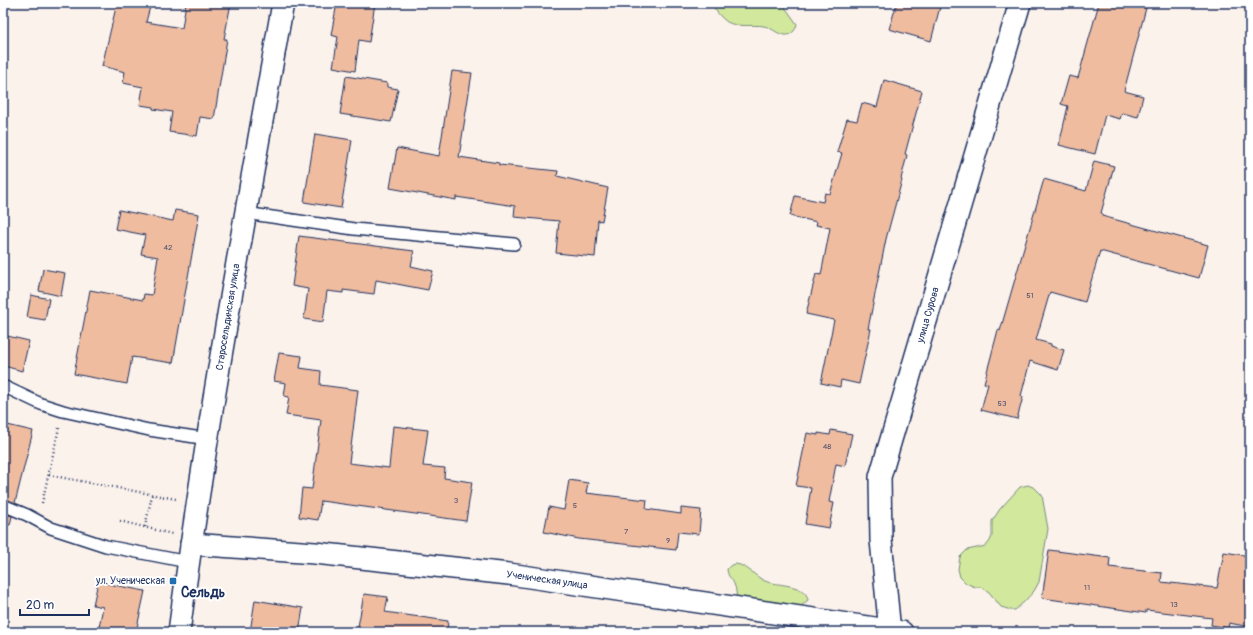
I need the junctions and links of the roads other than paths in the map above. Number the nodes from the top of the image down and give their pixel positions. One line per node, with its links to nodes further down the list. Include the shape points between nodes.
1 (283, 3): 3 (street, Старосельдинская улица)
2 (1020, 3): 9 (street, улица Сурова, via 880,477 881,540)
3 (246, 213): 4 (lane, via 354,229); 6 (street, Старосельдинская улица)
4 (514, 244)
5 (3, 386): 6 (lane, via 63,411 149,430)
6 (208, 439): 8 (street, Старосельдинская улица)
7 (3, 505): 8 (lane, via 51,528 106,546)
8 (190, 548): 9 (street, Ученическая улица, via 315,553 509,574); 10 (street, Старосельдинская улица)
9 (894, 631)
10 (179, 632)

